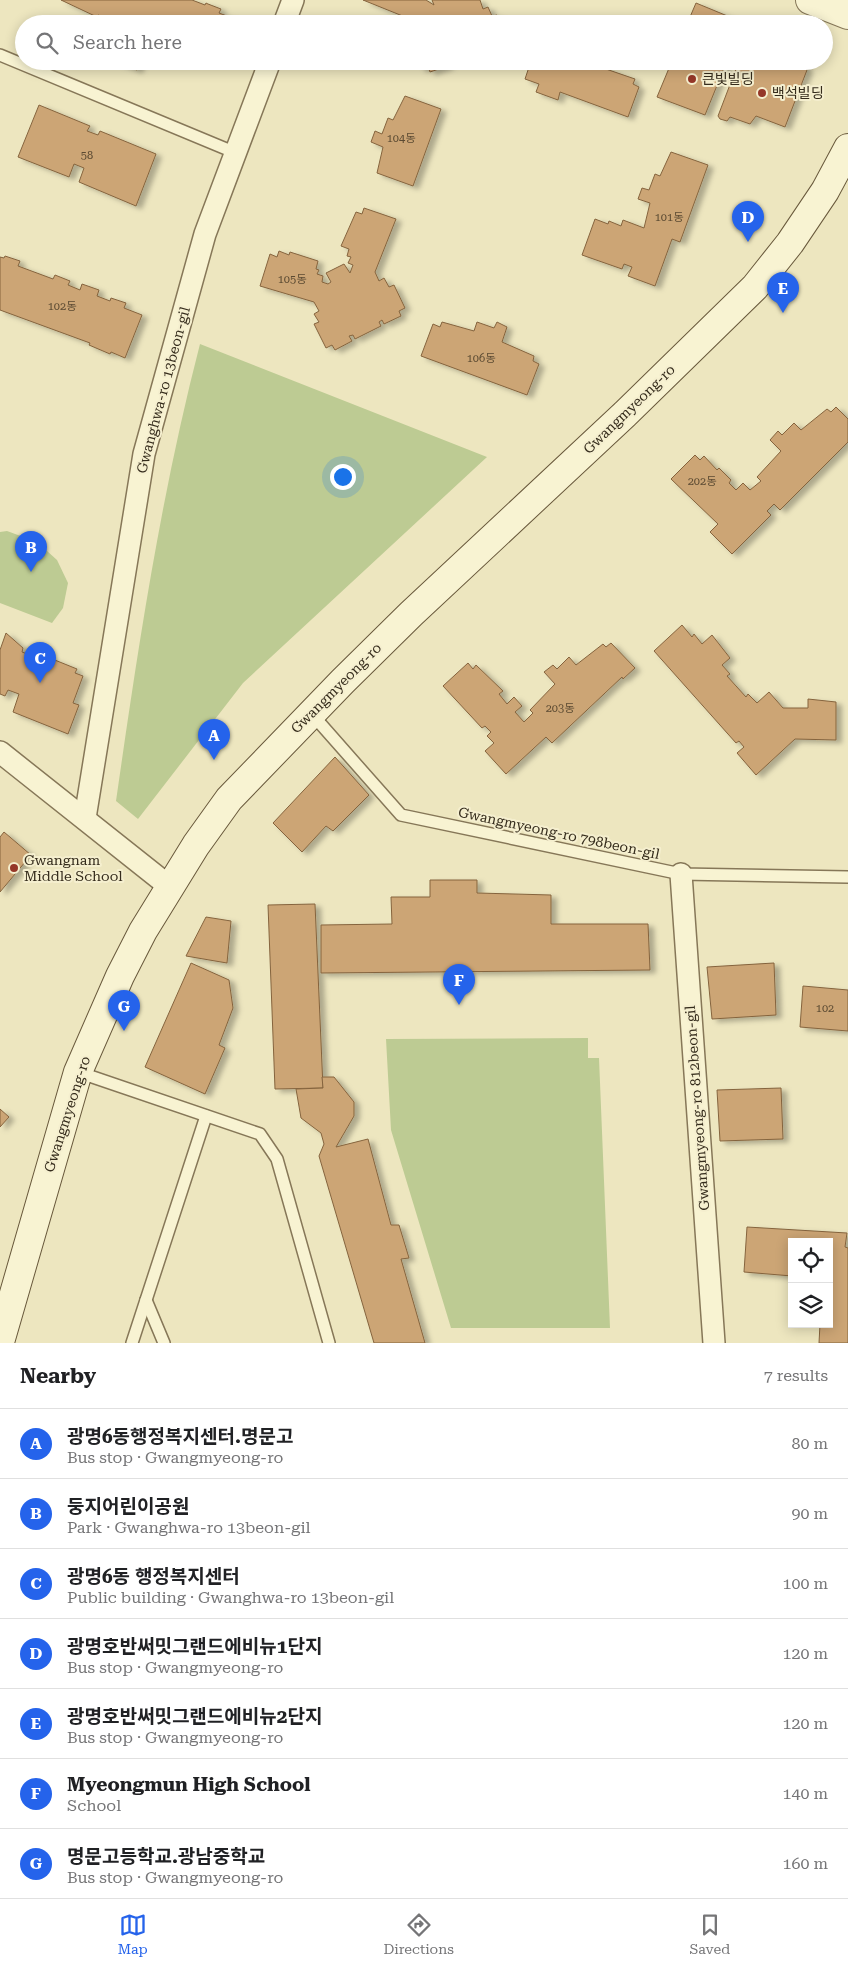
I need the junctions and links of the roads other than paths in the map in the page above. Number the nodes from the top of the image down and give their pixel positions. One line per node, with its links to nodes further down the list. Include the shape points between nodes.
1 (293, 0): 3 (street)
2 (810, 0): 4 (main road)
3 (287, 15)
4 (848, 15)
5 (0, 55): 6 (lane)
6 (15, 61)
7 (36, 70): 10 (lane)
8 (267, 70): 10 (street, Gwanghwa-ro 13beon-gil)
9 (848, 148): 11 (main road, Gwangmyeong-ro, via 825,191 790,243 754,287)
10 (236, 153): 13 (street, Gwanghwa-ro 13beon-gil, via 205,234 144,454)
11 (311, 713): 14 (lane, Gwangmyeong-ro 798beon-gil, via 401,815); 16 (main road, Gwangmyeong-ro, via 229,799)
12 (0, 752): 13 (street)
13 (85, 818): 16 (street)
14 (681, 874): 15 (lane, Gwangmyeong-ro 798beon-gil); 24 (street, Gwangmyeong-ro 812beon-gil)
15 (848, 877)
16 (170, 887): 17 (main road, Gwangmyeong-ro, via 120,976)
17 (78, 1072): 18 (lane); 20 (main road, Gwangmyeong-ro)
18 (206, 1116): 19 (lane); 23 (lane, via 260,1134 277,1159)
19 (146, 1300): 21 (lane); 22 (lane)
20 (0, 1342)
21 (132, 1343)
22 (164, 1343)
23 (329, 1343)
24 (714, 1343)

